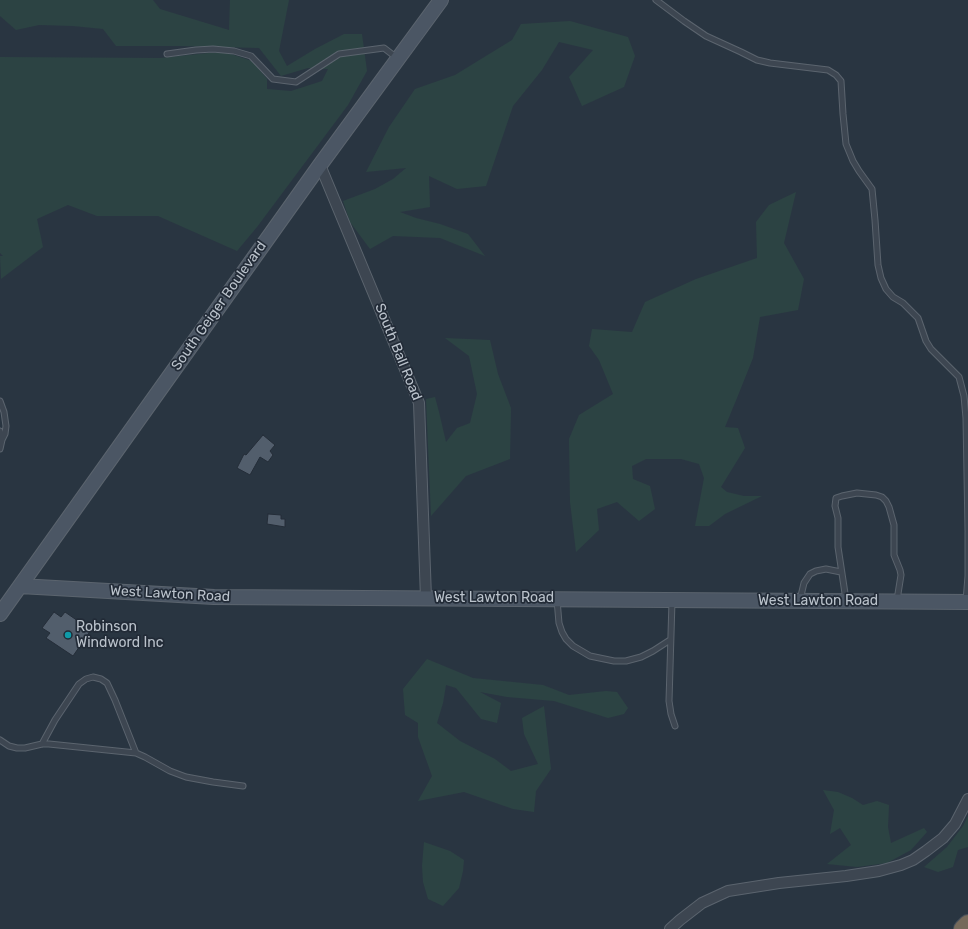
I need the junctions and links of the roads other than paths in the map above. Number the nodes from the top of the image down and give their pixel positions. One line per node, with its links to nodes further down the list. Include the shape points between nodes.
1 (441, 0): 4 (street, South Geiger Boulevard)
2 (656, 0): 10 (lane, via 706,36 758,60 828,70 841,81 846,144 859,171 872,189 881,278 893,297 918,318 926,341 959,377 966,418)
3 (167, 54): 4 (lane, via 213,49 234,51 252,56 273,79 296,82 339,54 384,48)
4 (398, 59): 5 (street, South Geiger Boulevard)
5 (320, 165): 12 (street, South Geiger Boulevard); 13 (street, South Ball Road, via 419,403)
6 (0, 401): 8 (lane, via 6,426)
7 (0, 431): 8 (lane)
8 (2, 440): 9 (lane)
9 (0, 449)
10 (968, 532): 19 (lane)
11 (841, 572): 16 (lane, via 826,569 810,574 804,583); 17 (lane); 18 (lane, via 836,498 857,493 882,497 889,507 894,525 894,555 900,570)
12 (20, 586): 13 (street, West Lawton Road, via 214,597); 20 (street, South Geiger Boulevard)
13 (426, 598): 14 (street, West Lawton Road)
14 (556, 599): 15 (street, West Lawton Road); 21 (lane, via 559,622 566,639 590,656 626,661 653,651)
15 (672, 600): 16 (street, West Lawton Road); 21 (lane)
16 (800, 600): 17 (street, West Lawton Road)
17 (846, 601): 18 (street, West Lawton Road)
18 (897, 601): 19 (street, West Lawton Road)
19 (967, 602)
20 (2, 607)
21 (670, 640): 22 (lane, via 669,701)
22 (676, 726)
23 (0, 740): 24 (lane, via 17,748)
24 (42, 744): 25 (lane); 25 (lane, via 79,684 86,678 93,677 107,683)
25 (136, 753): 26 (lane, via 170,771 186,776)
26 (243, 786)
27 (968, 799): 29 (street, via 943,838 914,860 879,871 728,891 702,903)
28 (968, 924): 30 (highway)
29 (670, 929)
30 (963, 929)

